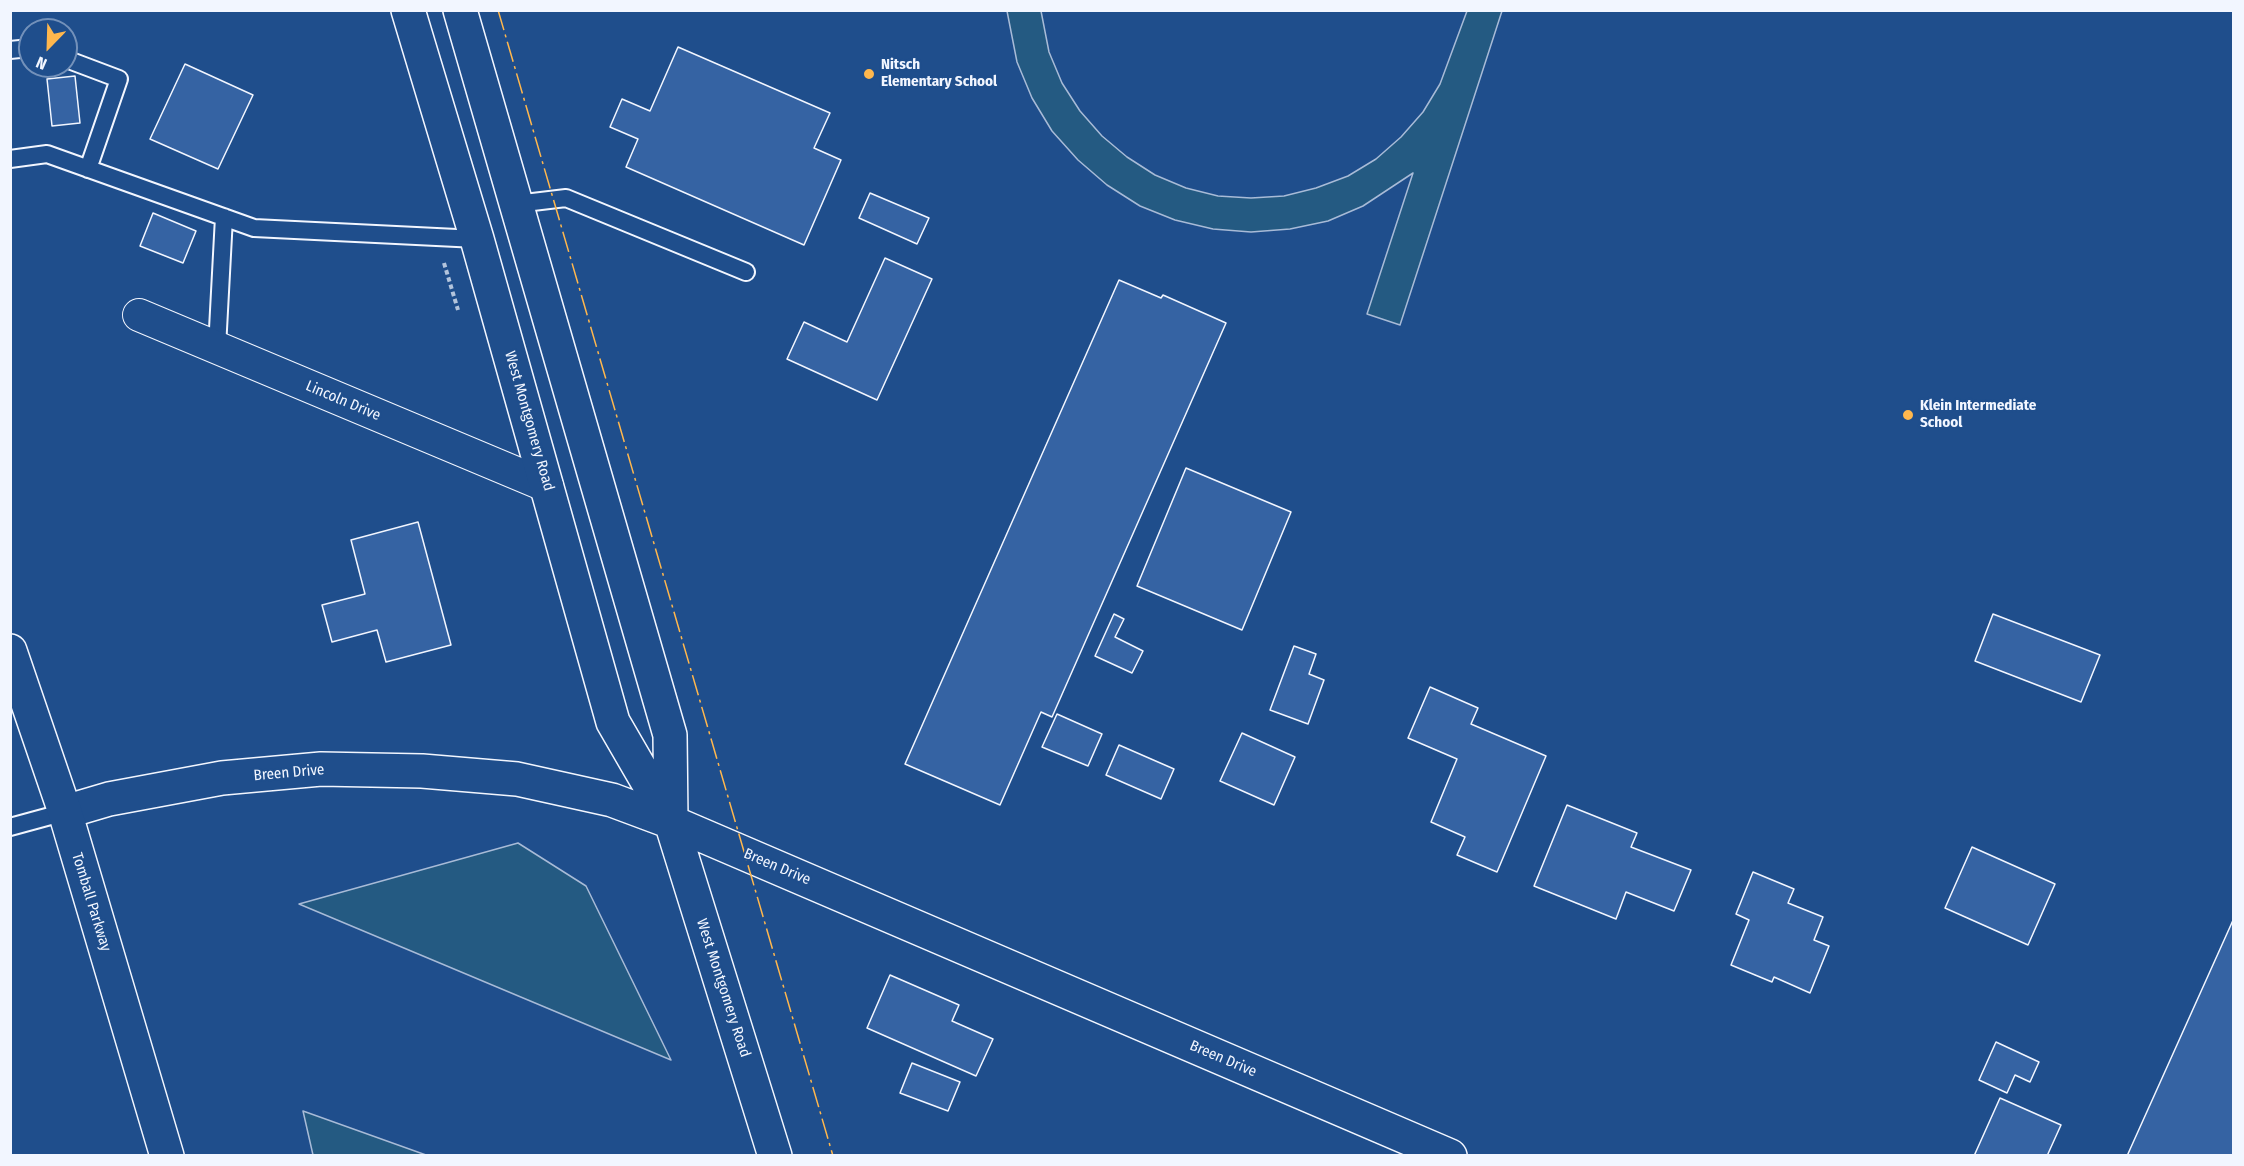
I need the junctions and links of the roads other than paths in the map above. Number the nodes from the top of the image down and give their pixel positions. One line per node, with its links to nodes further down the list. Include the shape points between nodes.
1 (408, 10): 8 (main road, West Montgomery Road)
2 (460, 10): 6 (main road, West Montgomery Road)
3 (78, 64): 5 (lane, via 119,79)
4 (10, 159): 5 (lane, via 47,154)
5 (88, 169): 7 (lane)
6 (516, 204): 9 (lane, via 566,198); 15 (main road, West Montgomery Road, via 670,735)
7 (224, 218): 8 (lane, via 254,228); 11 (lane)
8 (477, 239): 12 (main road, West Montgomery Road)
9 (746, 272)
10 (139, 315): 11 (street, Lincoln Drive)
11 (217, 348): 12 (street, Lincoln Drive)
12 (547, 486): 15 (main road, West Montgomery Road, via 613,722)
13 (10, 651): 14 (main road, Tomball Parkway)
14 (64, 812): 15 (main road, Breen Drive, via 109,799 222,778 321,770 422,771 517,779 612,800); 16 (lane); 17 (main road, Tomball Parkway)
15 (671, 822): 18 (main road, West Montgomery Road); 19 (main road, Breen Drive)
16 (10, 827)
17 (167, 1155)
18 (775, 1155)
19 (1450, 1155)

